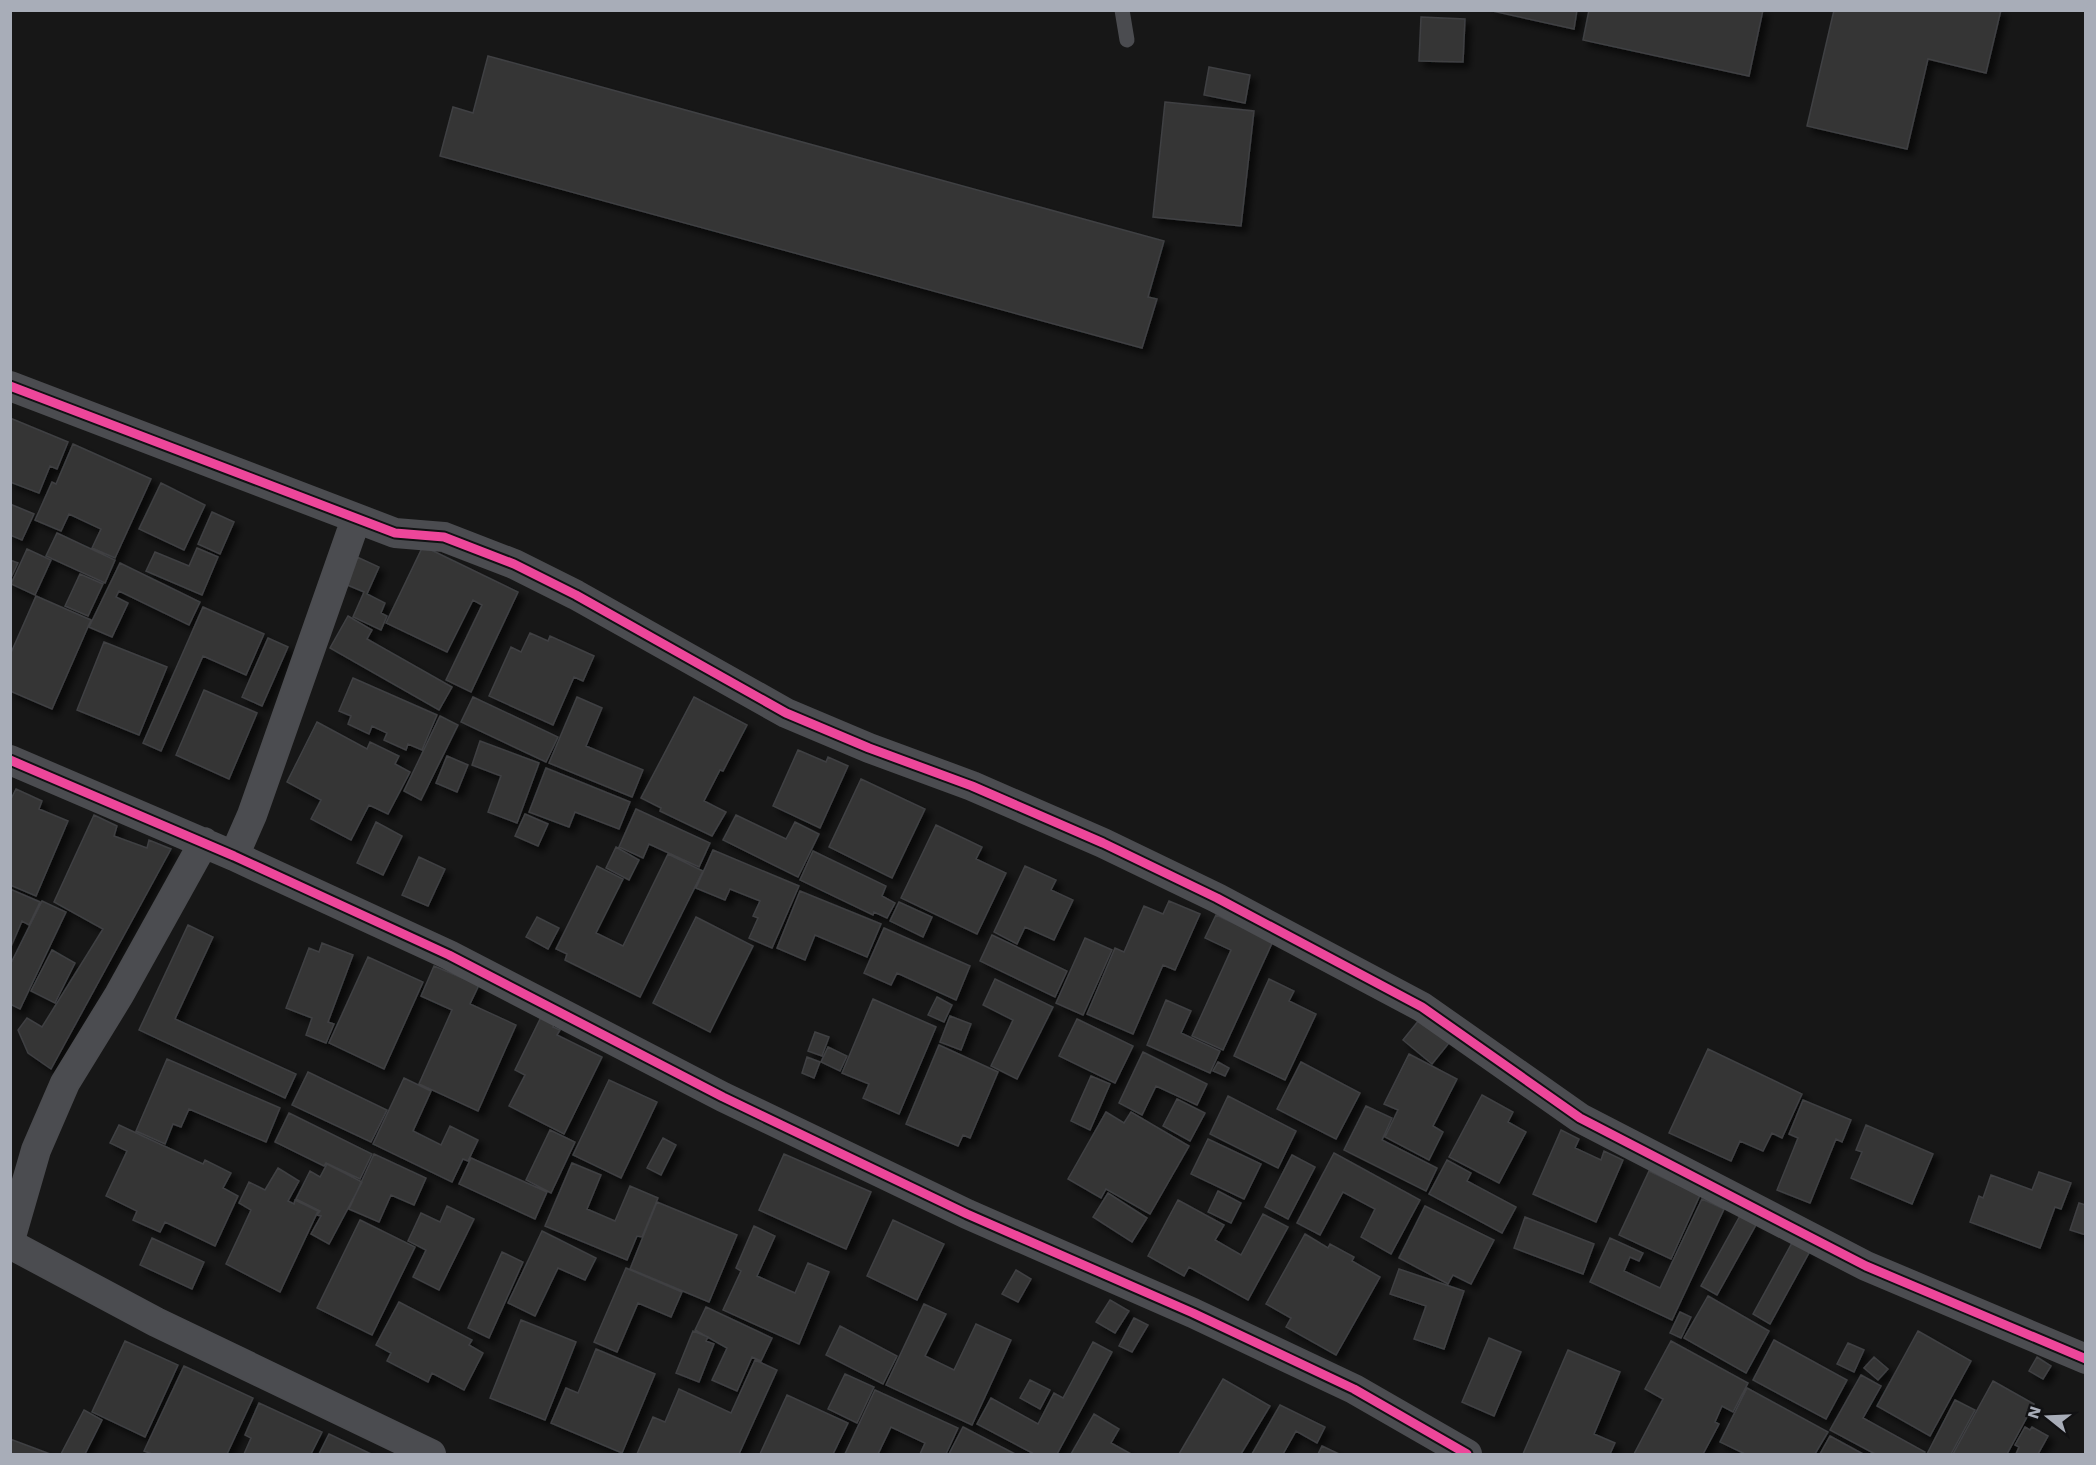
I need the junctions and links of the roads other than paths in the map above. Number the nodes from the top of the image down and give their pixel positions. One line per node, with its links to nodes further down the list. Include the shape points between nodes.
1 (1122, 10): 2 (lane)
2 (1127, 40)
3 (10, 386): 4 (street)
4 (356, 519): 7 (street); 9 (street, via 395,533 444,537 514,564 786,713 972,786 1145,863 1422,1007 1580,1118 1866,1266)
5 (10, 760): 6 (street)
6 (204, 843): 7 (street); 8 (street, via 65,1083 36,1150)
7 (234, 856): 11 (street, via 449,955 723,1097 956,1209 1354,1389)
8 (10, 1242): 10 (street, via 156,1322)
9 (2085, 1359)
10 (431, 1455)
11 (1467, 1455)

